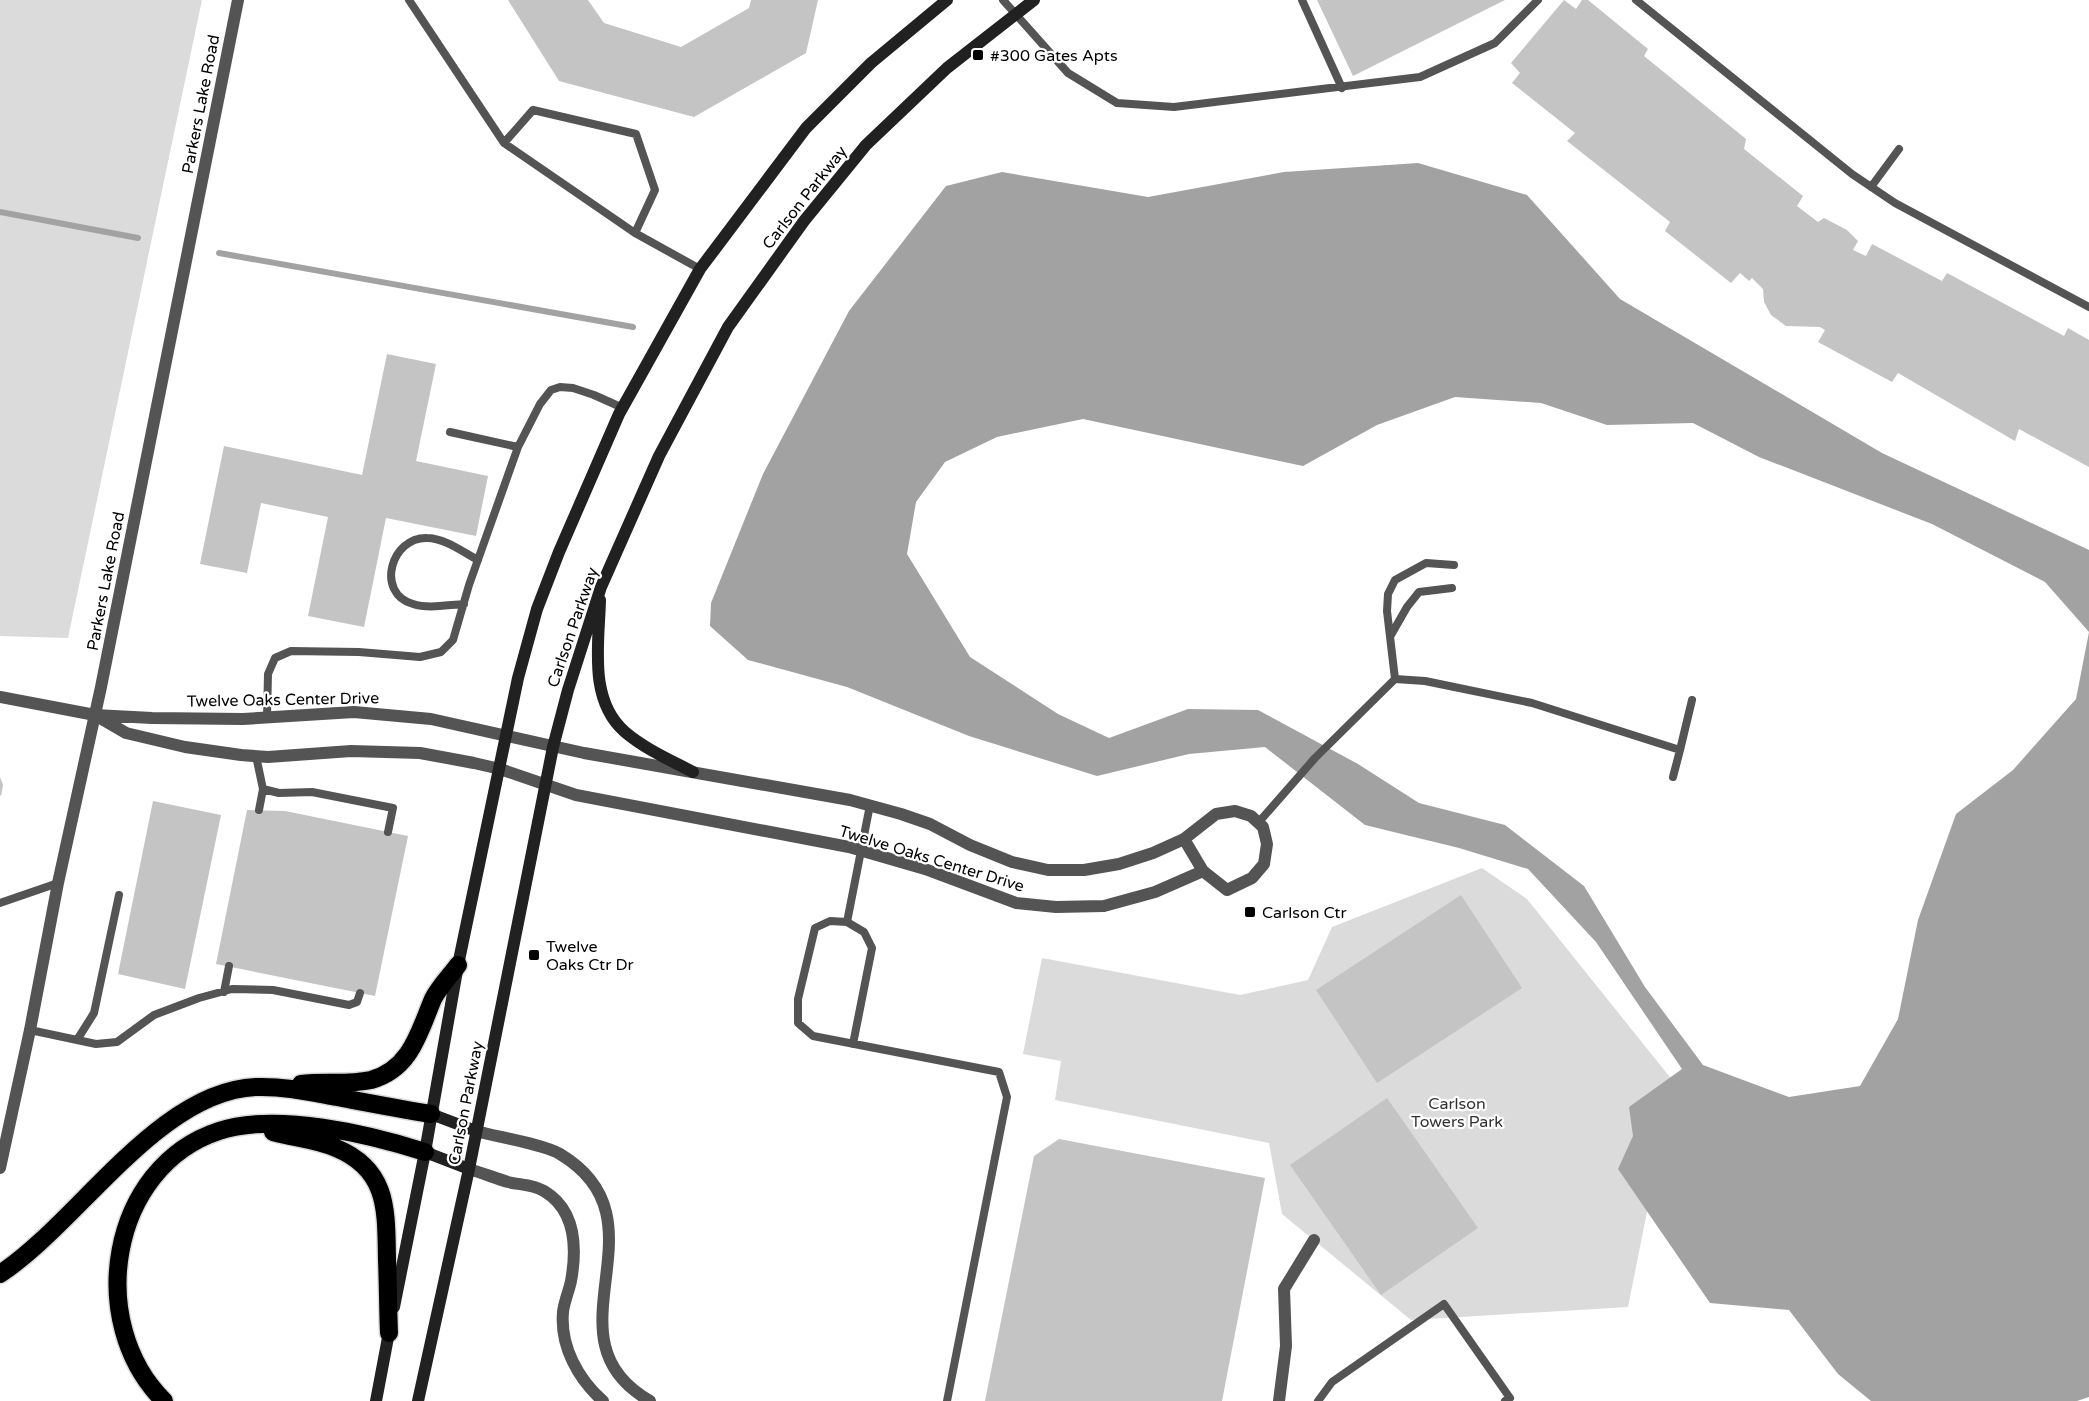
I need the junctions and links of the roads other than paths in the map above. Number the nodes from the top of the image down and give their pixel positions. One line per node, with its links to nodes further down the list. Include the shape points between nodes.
1 (238, 0): 29 (street, Parkers Lake Road)
2 (409, 0): 11 (lane)
3 (947, 0): 15 (main road, Carlson Parkway, via 871,63 806,128)
4 (1003, 0): 9 (lane)
5 (1034, 0): 9 (main road, Carlson Parkway)
6 (1302, 0): 10 (lane)
7 (1538, 0): 10 (lane, via 1495,43 1420,77)
8 (1636, 0): 13 (lane)
9 (1015, 15): 10 (lane, via 1068,73 1117,103 1174,107); 22 (main road, Carlson Parkway, via 947,68 866,146 774,260 728,327 681,413)
10 (1342, 88)
11 (504, 143): 14 (lane); 14 (lane, via 533,110 636,134 655,190)
12 (1899, 148): 13 (lane)
13 (1871, 187): 16 (lane)
14 (635, 233): 15 (lane)
15 (700, 269): 17 (main road, Carlson Parkway)
16 (2089, 307)
17 (623, 408): 19 (lane, via 573,388 551,390); 31 (main road, Carlson Parkway, via 537,609)
18 (450, 432): 19 (lane)
19 (518, 447): 20 (lane)
20 (478, 560): 24 (lane); 24 (lane, via 436,539 425,538 403,546 391,566 393,589 400,599 425,606)
21 (1454, 565): 25 (lane, via 1426,563 1395,580 1388,594)
22 (601, 587): 32 (main road, Carlson Parkway); 36 (main road, via 598,667 610,714 647,747)
23 (1452, 588): 25 (lane, via 1419,592)
24 (464, 604): 30 (lane, via 453,640 441,652 420,657 291,651 275,658 268,674)
25 (1391, 635): 26 (lane)
26 (1395, 679): 33 (lane, via 1425,681 1532,703); 42 (lane)
27 (0, 697): 29 (street, Twelve Oaks Center Drive)
28 (1692, 700): 33 (lane)
29 (94, 715): 30 (street, Twelve Oaks Center Drive); 34 (street, Twelve Oaks Center Drive, via 126,733 211,752); 47 (street, Parkers Lake Road)
30 (267, 717): 31 (street, Twelve Oaks Center Drive, via 396,714)
31 (507, 736): 32 (street, Twelve Oaks Center Drive); 35 (main road, Carlson Parkway)
32 (553, 747): 36 (street, Twelve Oaks Center Drive); 38 (main road, Carlson Parkway)
33 (1680, 750): 37 (lane)
34 (256, 756): 35 (street, Twelve Oaks Center Drive, via 351,751 420,753); 39 (lane)
35 (500, 770): 38 (street, Twelve Oaks Center Drive); 51 (main road, Carlson Parkway)
36 (693, 772): 40 (street, Twelve Oaks Center Drive)
37 (1673, 777)
38 (546, 785): 45 (street, Twelve Oaks Center Drive, via 576,795); 61 (main road, Carlson Parkway)
39 (262, 789): 41 (lane); 43 (lane, via 312,792 393,808)
40 (870, 805): 44 (street, Twelve Oaks Center Drive, via 930,824 1012,862 1048,870 1084,870 1119,864); 45 (lane)
41 (259, 810)
42 (1258, 823): 44 (street, Twelve Oaks Center Drive, via 1235,811 1216,814); 46 (street, via 1263,827 1267,844 1264,864 1252,878 1227,890)
43 (388, 832)
44 (1184, 839): 46 (street)
45 (861, 850): 46 (street, Twelve Oaks Center Drive, via 1016,903 1056,907 1104,906 1155,892); 50 (lane)
46 (1203, 871)
47 (58, 883): 49 (lane); 55 (street, Parkers Lake Road)
48 (119, 895): 56 (lane, via 94,1013)
49 (0, 903)
50 (847, 922): 57 (lane, via 864,932 872,948); 57 (lane, via 830,921 815,928 798,999 798,1023 813,1036)
51 (458, 965): 58 (highway, via 434,997 408,1055 386,1074 348,1083); 59 (main road, Carlson Parkway)
52 (229, 966): 53 (lane)
53 (224, 992): 54 (lane, via 273,990 349,1005 357,1002); 56 (lane, via 154,1015 117,1042 96,1044)
54 (360, 993)
55 (30, 1029): 56 (lane); 63 (street, Parkers Lake Road)
56 (77, 1040)
57 (853, 1044): 73 (lane, via 999,1072 1007,1097)
58 (267, 1087): 59 (highway); 66 (highway, via 212,1096 157,1130 58,1226)
59 (431, 1114): 61 (main road); 62 (main road, Carlson Parkway)
60 (248, 1124): 62 (highway, via 300,1124); 67 (highway, via 336,1148 364,1165 374,1177 387,1223); 68 (highway, via 195,1141 175,1155 148,1183 125,1231 117,1276 123,1333 136,1365)
61 (476, 1131): 64 (main road, Carlson Parkway); 72 (street, via 558,1153 577,1166 600,1192 610,1232 602,1338 616,1371)
62 (424, 1152): 64 (main road); 67 (main road, Carlson Parkway)
63 (0, 1168)
64 (469, 1169): 70 (main road, Carlson Parkway); 71 (street, via 542,1190 564,1211 572,1227 575,1248 563,1312 564,1335 583,1381)
65 (1314, 1240): 74 (street, via 1284,1289 1286,1346)
66 (0, 1274)
67 (389, 1334): 69 (main road, Carlson Parkway)
68 (164, 1401)
69 (376, 1401)
70 (418, 1401)
71 (603, 1401)
72 (650, 1401)
73 (947, 1401)
74 (1279, 1401)
75 (1318, 1401): 76 (lane, via 1332,1382 1444,1304 1510,1398)
76 (1505, 1401)

